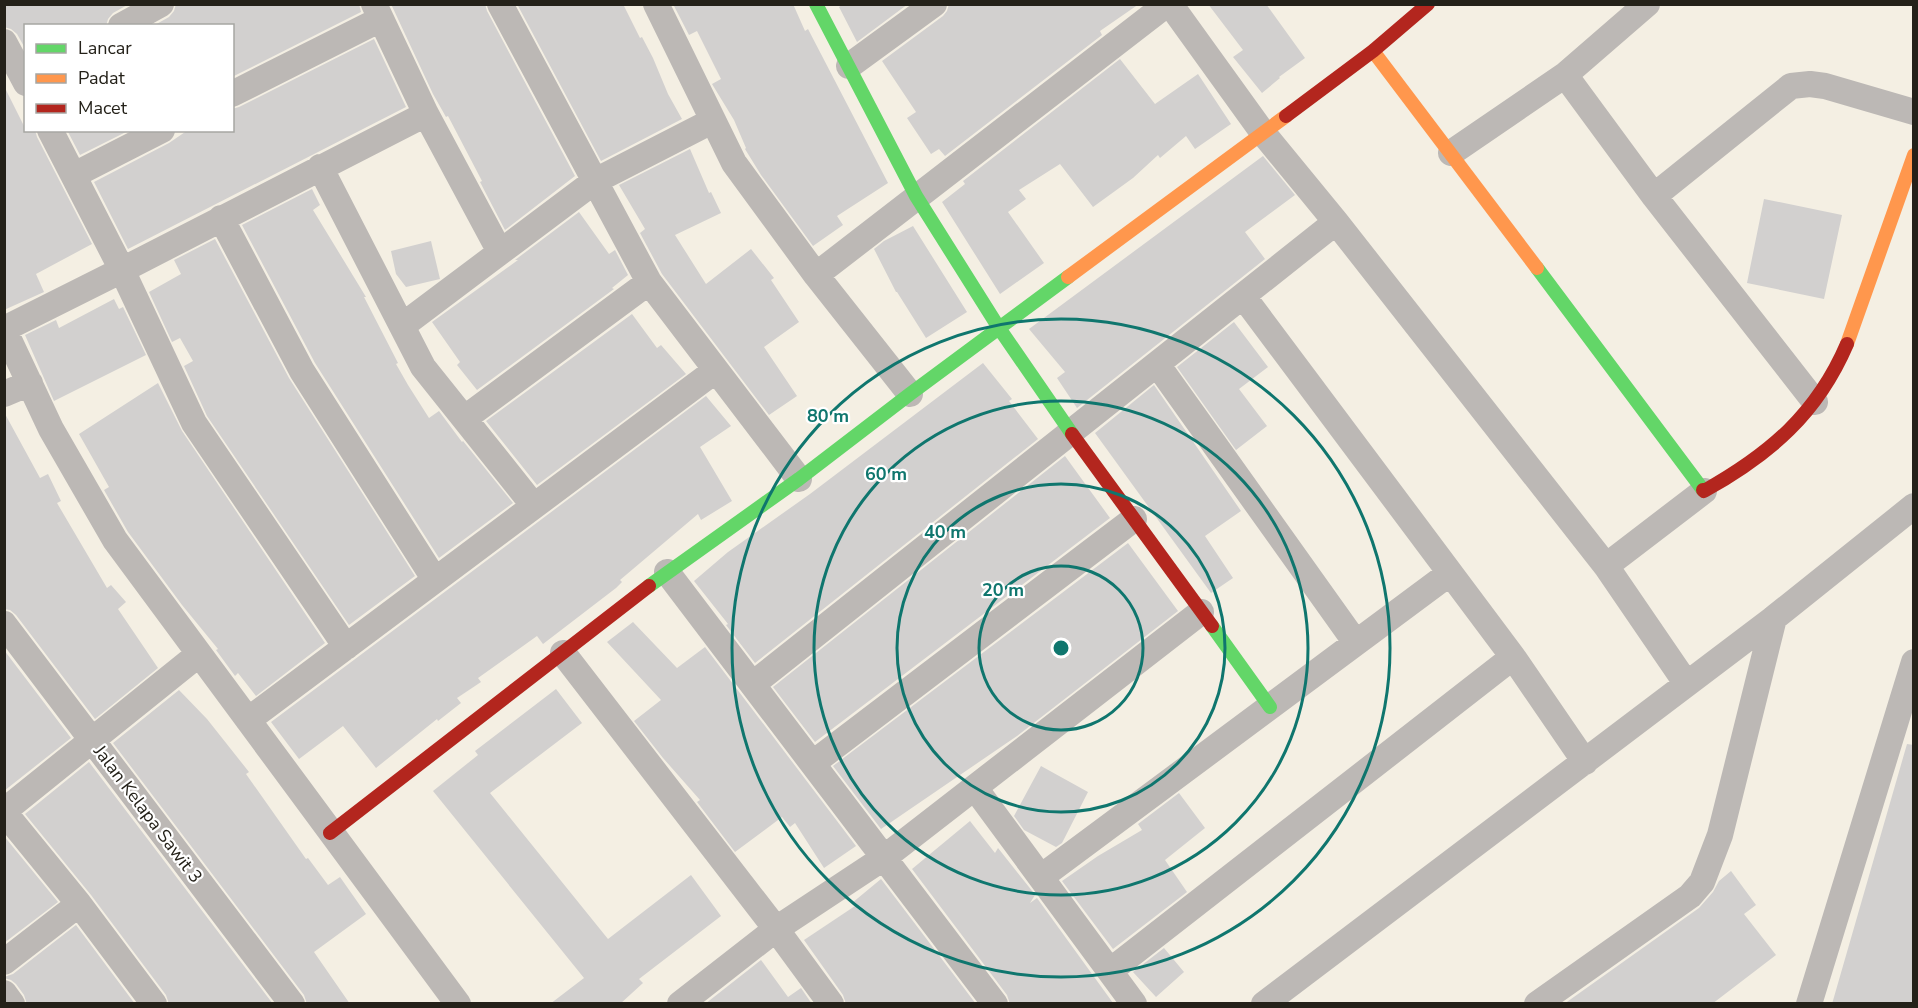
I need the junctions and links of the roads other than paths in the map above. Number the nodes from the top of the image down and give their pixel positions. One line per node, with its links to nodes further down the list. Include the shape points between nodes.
1 (161, 4): 10 (street)
2 (500, 4): 27 (street)
3 (656, 4): 19 (street)
4 (816, 4): 13 (street)
5 (934, 4): 13 (street)
6 (1168, 4): 22 (street); 28 (street)
7 (1428, 4): 12 (street)
8 (1647, 4): 14 (street)
9 (378, 12): 16 (street); 18 (street)
10 (125, 24)
11 (4, 42): 15 (street)
12 (1372, 51): 22 (street); 23 (street)
13 (849, 66): 28 (street)
14 (1565, 75): 23 (street); 29 (street)
15 (24, 78)
16 (234, 93)
17 (1914, 112): 29 (street, via 1825,86 1791,86)
18 (426, 114): 25 (street); 32 (street)
19 (712, 121): 27 (street); 34 (street, via 734,163)
20 (52, 132): 26 (street)
21 (158, 132): 26 (street)
22 (1263, 133): 31 (street); 38 (street)
23 (1451, 153): 49 (street)
24 (1914, 155): 45 (street, via 1856,321)
25 (320, 167): 30 (street); 37 (street)
26 (74, 175): 33 (street)
27 (595, 181): 32 (street); 35 (street)
28 (916, 196): 34 (street); 38 (street)
29 (1654, 196): 45 (street)
30 (221, 218): 33 (street); 56 (street, via 302,371)
31 (1336, 222): 36 (street); 53 (street)
32 (500, 252): 37 (street)
33 (122, 270): 39 (street); 61 (street, via 194,423)
34 (816, 275): 44 (street)
35 (649, 282): 41 (street); 46 (street)
36 (1243, 296): 40 (street); 55 (street)
37 (402, 326): 46 (street, via 423,367)
38 (999, 328): 44 (street); 47 (street)
39 (4, 329): 42 (street)
40 (1157, 364): 47 (street); 60 (street)
41 (716, 370): 48 (street); 50 (street)
42 (30, 383): 43 (street); 63 (street, via 51,429 115,540)
43 (4, 394)
44 (910, 394): 48 (street)
45 (1815, 402): 49 (street, via 1786,433 1734,474)
46 (465, 418): 50 (street)
47 (1071, 432): 52 (street); 67 (street)
48 (799, 479): 54 (street)
49 (1704, 490): 53 (street)
50 (534, 506): 56 (street)
51 (1914, 506): 58 (street)
52 (1134, 519): 57 (street); 72 (street)
53 (1606, 566): 66 (street)
54 (667, 572): 62 (street); 67 (street)
55 (1450, 573): 60 (street); 64 (street)
56 (435, 580): 61 (street)
57 (1201, 612): 68 (street); 73 (street)
58 (1774, 618): 66 (street); 93 (street, via 1720,835 1702,882 1690,896)
59 (4, 624): 70 (street, Jalan Kelapa Sawit 3)
60 (1356, 643): 68 (street)
61 (346, 647): 69 (street)
62 (563, 653): 75 (street); 79 (street)
63 (199, 654): 69 (street); 70 (street)
64 (1513, 657): 71 (street); 81 (street)
65 (1914, 662): 83 (street)
66 (1686, 683): 71 (street)
67 (753, 684): 72 (street)
68 (1270, 707): 77 (street)
69 (248, 720): 75 (street)
70 (92, 740): 74 (street); 86 (street, Jalan Kelapa Sawit 3)
71 (1585, 762): 92 (street)
72 (813, 763): 76 (street)
73 (975, 788): 76 (street); 77 (street)
74 (4, 812): 78 (street)
75 (330, 832): 87 (street)
76 (885, 857): 79 (street); 90 (street)
77 (1041, 877): 81 (street)
78 (79, 904): 80 (street); 85 (street)
79 (776, 929): 88 (street); 89 (street)
80 (4, 962)
81 (1110, 971): 91 (street)
82 (4, 993): 84 (street)
83 (1806, 1001)
84 (12, 1004)
85 (154, 1004)
86 (292, 1004)
87 (458, 1004)
88 (680, 1004)
89 (831, 1004)
90 (995, 1004)
91 (1134, 1004)
92 (1264, 1004)
93 (1537, 1004)

